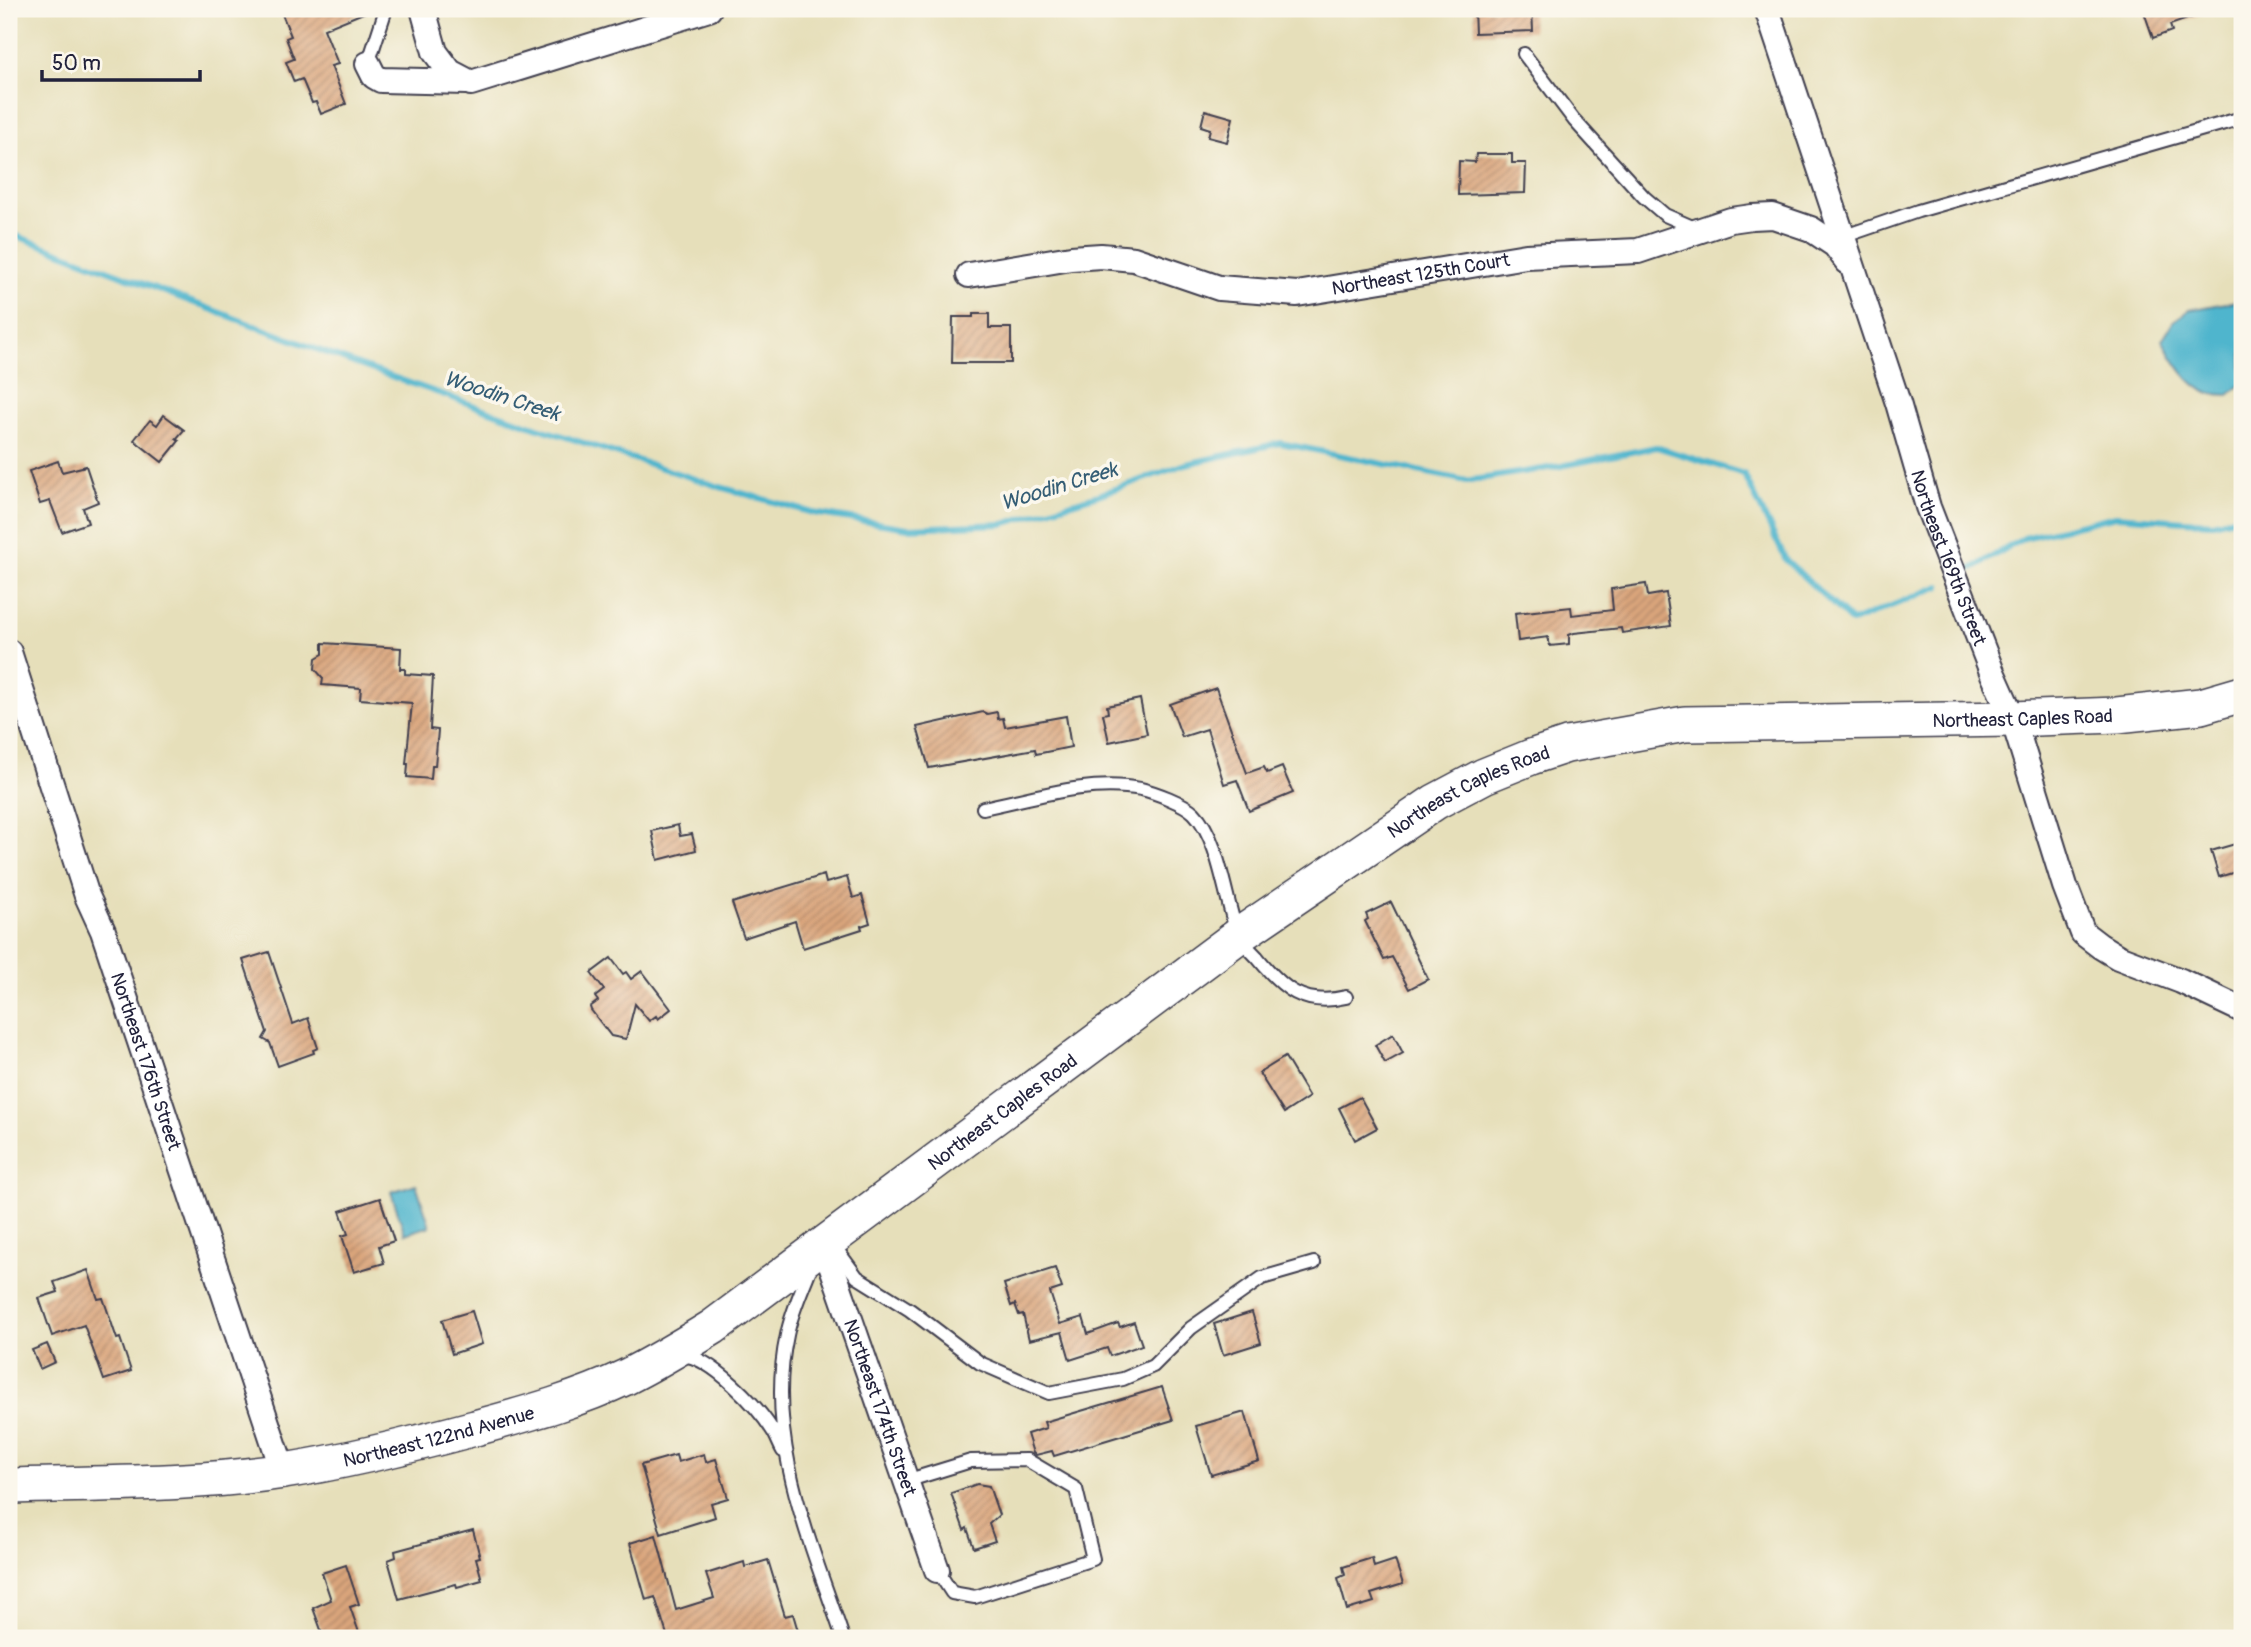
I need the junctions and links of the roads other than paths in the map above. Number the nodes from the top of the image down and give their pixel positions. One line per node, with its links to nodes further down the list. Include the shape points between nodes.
1 (386, 9): 6 (lane)
2 (423, 9): 7 (street, via 435,52 450,72)
3 (709, 9): 7 (street)
4 (1768, 9): 10 (street, Northeast 169th Street)
5 (1524, 54): 9 (lane, via 1574,120 1644,197 1665,215)
6 (368, 64): 7 (street, via 381,80)
7 (471, 83)
8 (2242, 118): 10 (lane)
9 (1700, 231): 11 (street, Northeast 125th Court, via 1731,220 1773,216 1811,229 1835,245); 12 (street, Northeast 125th Court, via 1637,251 1527,256 1297,294 1219,288 1134,259 1101,256)
10 (1842, 237): 11 (street, Northeast 169th Street)
11 (1853, 271): 15 (street, Northeast 169th Street, via 1928,507)
12 (969, 275)
13 (9, 652): 24 (street, Northeast 176th Street)
14 (2242, 694): 15 (main road, Northeast Caples Road, via 2201,706 2146,713)
15 (2013, 719): 17 (main road, Northeast Caples Road, via 1685,724 1567,745 1484,776 1435,802); 19 (street, Northeast 169th Street, via 2083,933 2118,957)
16 (983, 808): 17 (lane, via 1091,787 1141,789 1171,800 1194,813 1210,838)
17 (1238, 936): 18 (lane, via 1290,991 1328,1001); 20 (main road, Northeast Caples Road)
18 (1346, 998)
19 (2242, 1010)
20 (824, 1244): 21 (lane, via 857,1277 980,1363 1049,1393 1123,1379 1153,1366 1191,1328 1262,1279); 22 (main road, Northeast 122nd Avenue, via 713,1327); 23 (lane, via 797,1300 787,1335 781,1376); 25 (street, Northeast 174th Street)
21 (1314, 1263)
22 (666, 1356): 23 (lane, via 691,1356 734,1385 773,1431); 24 (main road, Northeast 122nd Avenue, via 624,1378 520,1416 420,1443)
23 (787, 1460): 28 (lane)
24 (282, 1471): 26 (main road, Northeast 122nd Avenue)
25 (906, 1481): 27 (street, Northeast 174th Street); 27 (lane, via 971,1461 1027,1460 1076,1489 1093,1559 975,1597 952,1593)
26 (9, 1486)
27 (937, 1570)
28 (843, 1638)

